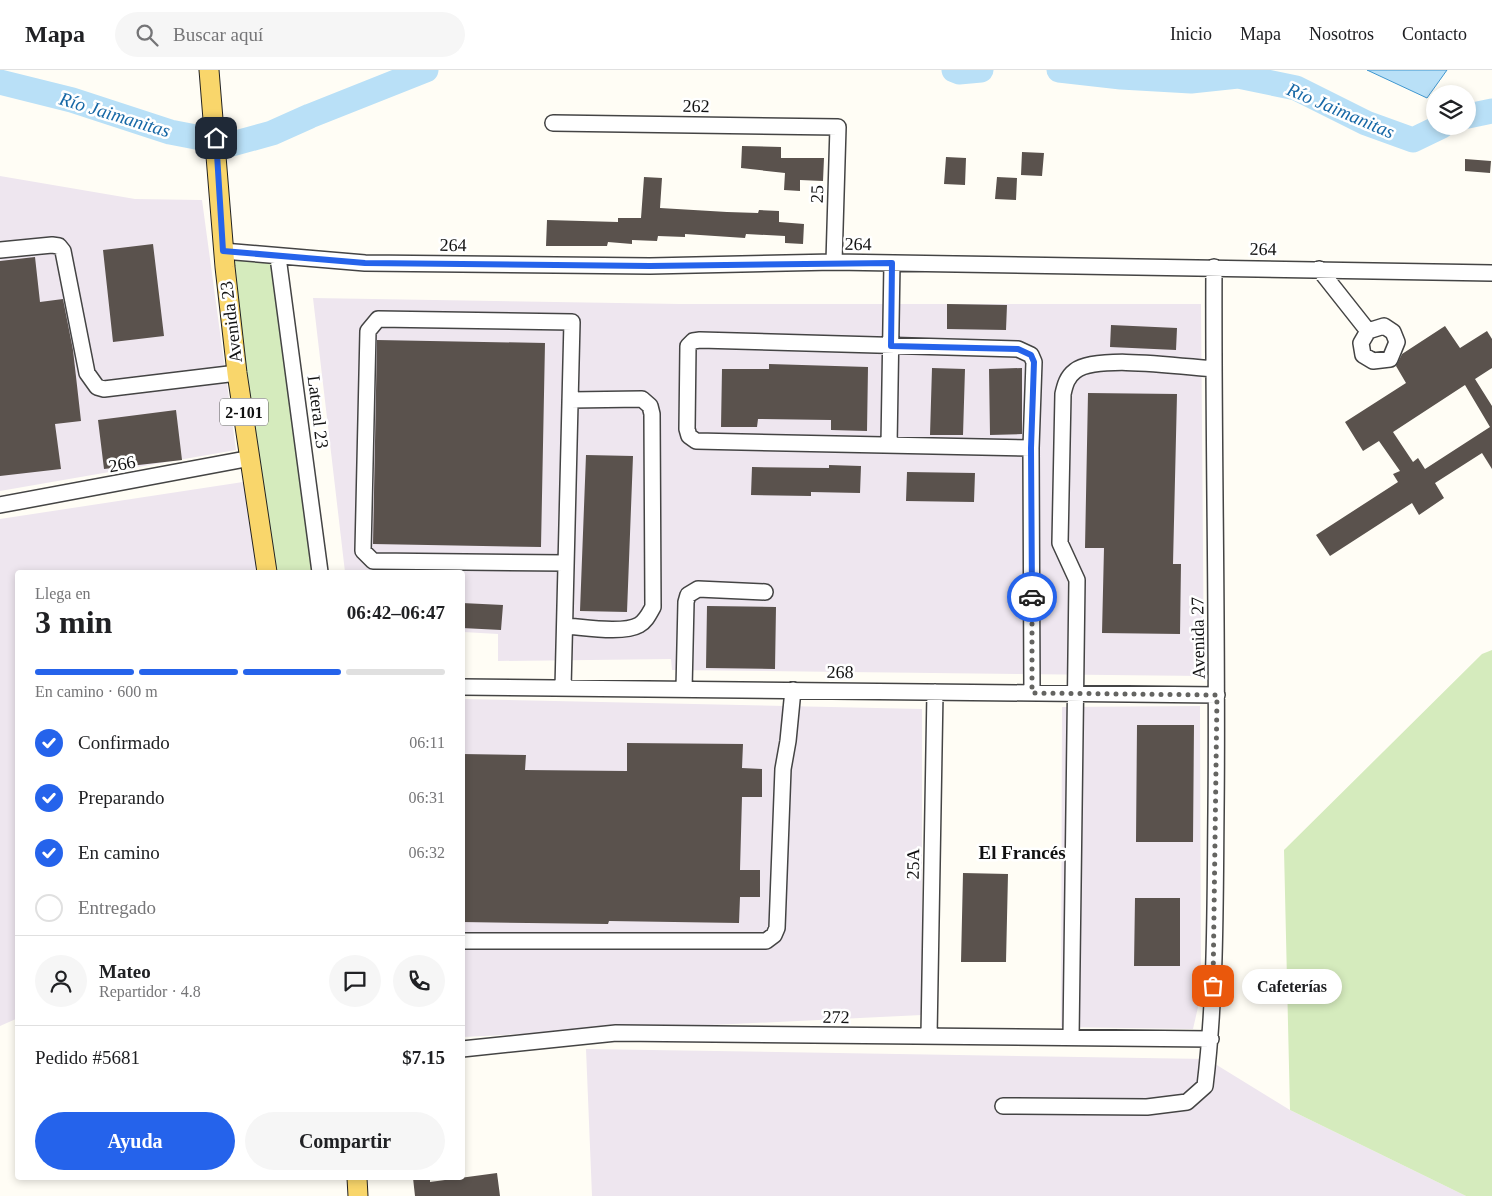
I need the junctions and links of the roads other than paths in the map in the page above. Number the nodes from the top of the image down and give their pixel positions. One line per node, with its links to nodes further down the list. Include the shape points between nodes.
1 (209, 70): 5 (main road, Avenida 23 / 2-101)
2 (553, 123): 3 (street, 262)
3 (838, 127): 7 (street, 25)
4 (0, 250): 15 (street, via 52,244 63,250 87,373 96,387 104,389)
5 (223, 251): 6 (street, 264); 15 (main road, Avenida 23 / 2-101)
6 (278, 257): 7 (street, 264, via 375,263 650,266); 23 (street, Lateral 23)
7 (834, 262): 8 (street, 264)
8 (892, 263): 9 (street, 264); 13 (street)
9 (1214, 267): 10 (street, 264); 14 (street, Avenida 27)
10 (1319, 269): 11 (street, 264); 12 (street)
11 (1492, 273)
12 (1368, 331)
13 (891, 346): 17 (street); 17 (street, via 700,340 690,344 686,429 696,441); 18 (street, via 1018,349 1028,352 1034,362)
14 (1214, 369): 32 (street, via 1093,364 1069,376 1063,394 1060,543 1077,580); 33 (street, Avenida 27)
15 (237, 373): 19 (main road, Avenida 23 / 2-101)
16 (570, 400): 21 (street); 21 (street, via 572,322 378,319 368,331 363,551 372,561); 25 (street, via 642,399 652,409 653,607 648,618 638,626 622,629)
17 (889, 445): 18 (street)
18 (1031, 448): 31 (street)
19 (251, 458): 20 (street, 266); 22 (main road, Avenida 23 / 2-101)
20 (0, 505)
21 (565, 563): 25 (street)
22 (267, 570)
23 (320, 570)
24 (765, 592): 28 (street, via 698,589 688,595)
25 (565, 626): 27 (street)
26 (465, 687): 27 (street, 268)
27 (564, 688): 28 (street, 268)
28 (684, 689): 29 (street, 268)
29 (793, 690): 30 (street, 268); 34 (street, via 783,769 774,935 766,941)
30 (936, 692): 31 (street, 268); 35 (street, 25A)
31 (1032, 693): 32 (street, 268)
32 (1075, 693): 33 (street, 268); 36 (street)
33 (1217, 695): 37 (street, Avenida 27)
34 (465, 941)
35 (929, 1036): 36 (street, 272); 38 (street, 272, via 616,1033)
36 (1071, 1038): 37 (street, 272)
37 (1211, 1039): 39 (street, Avenida 27, via 1205,1086 1187,1102 1147,1107)
38 (465, 1049)
39 (1003, 1106)
40 (357, 1180): 41 (main road)
41 (358, 1196)

